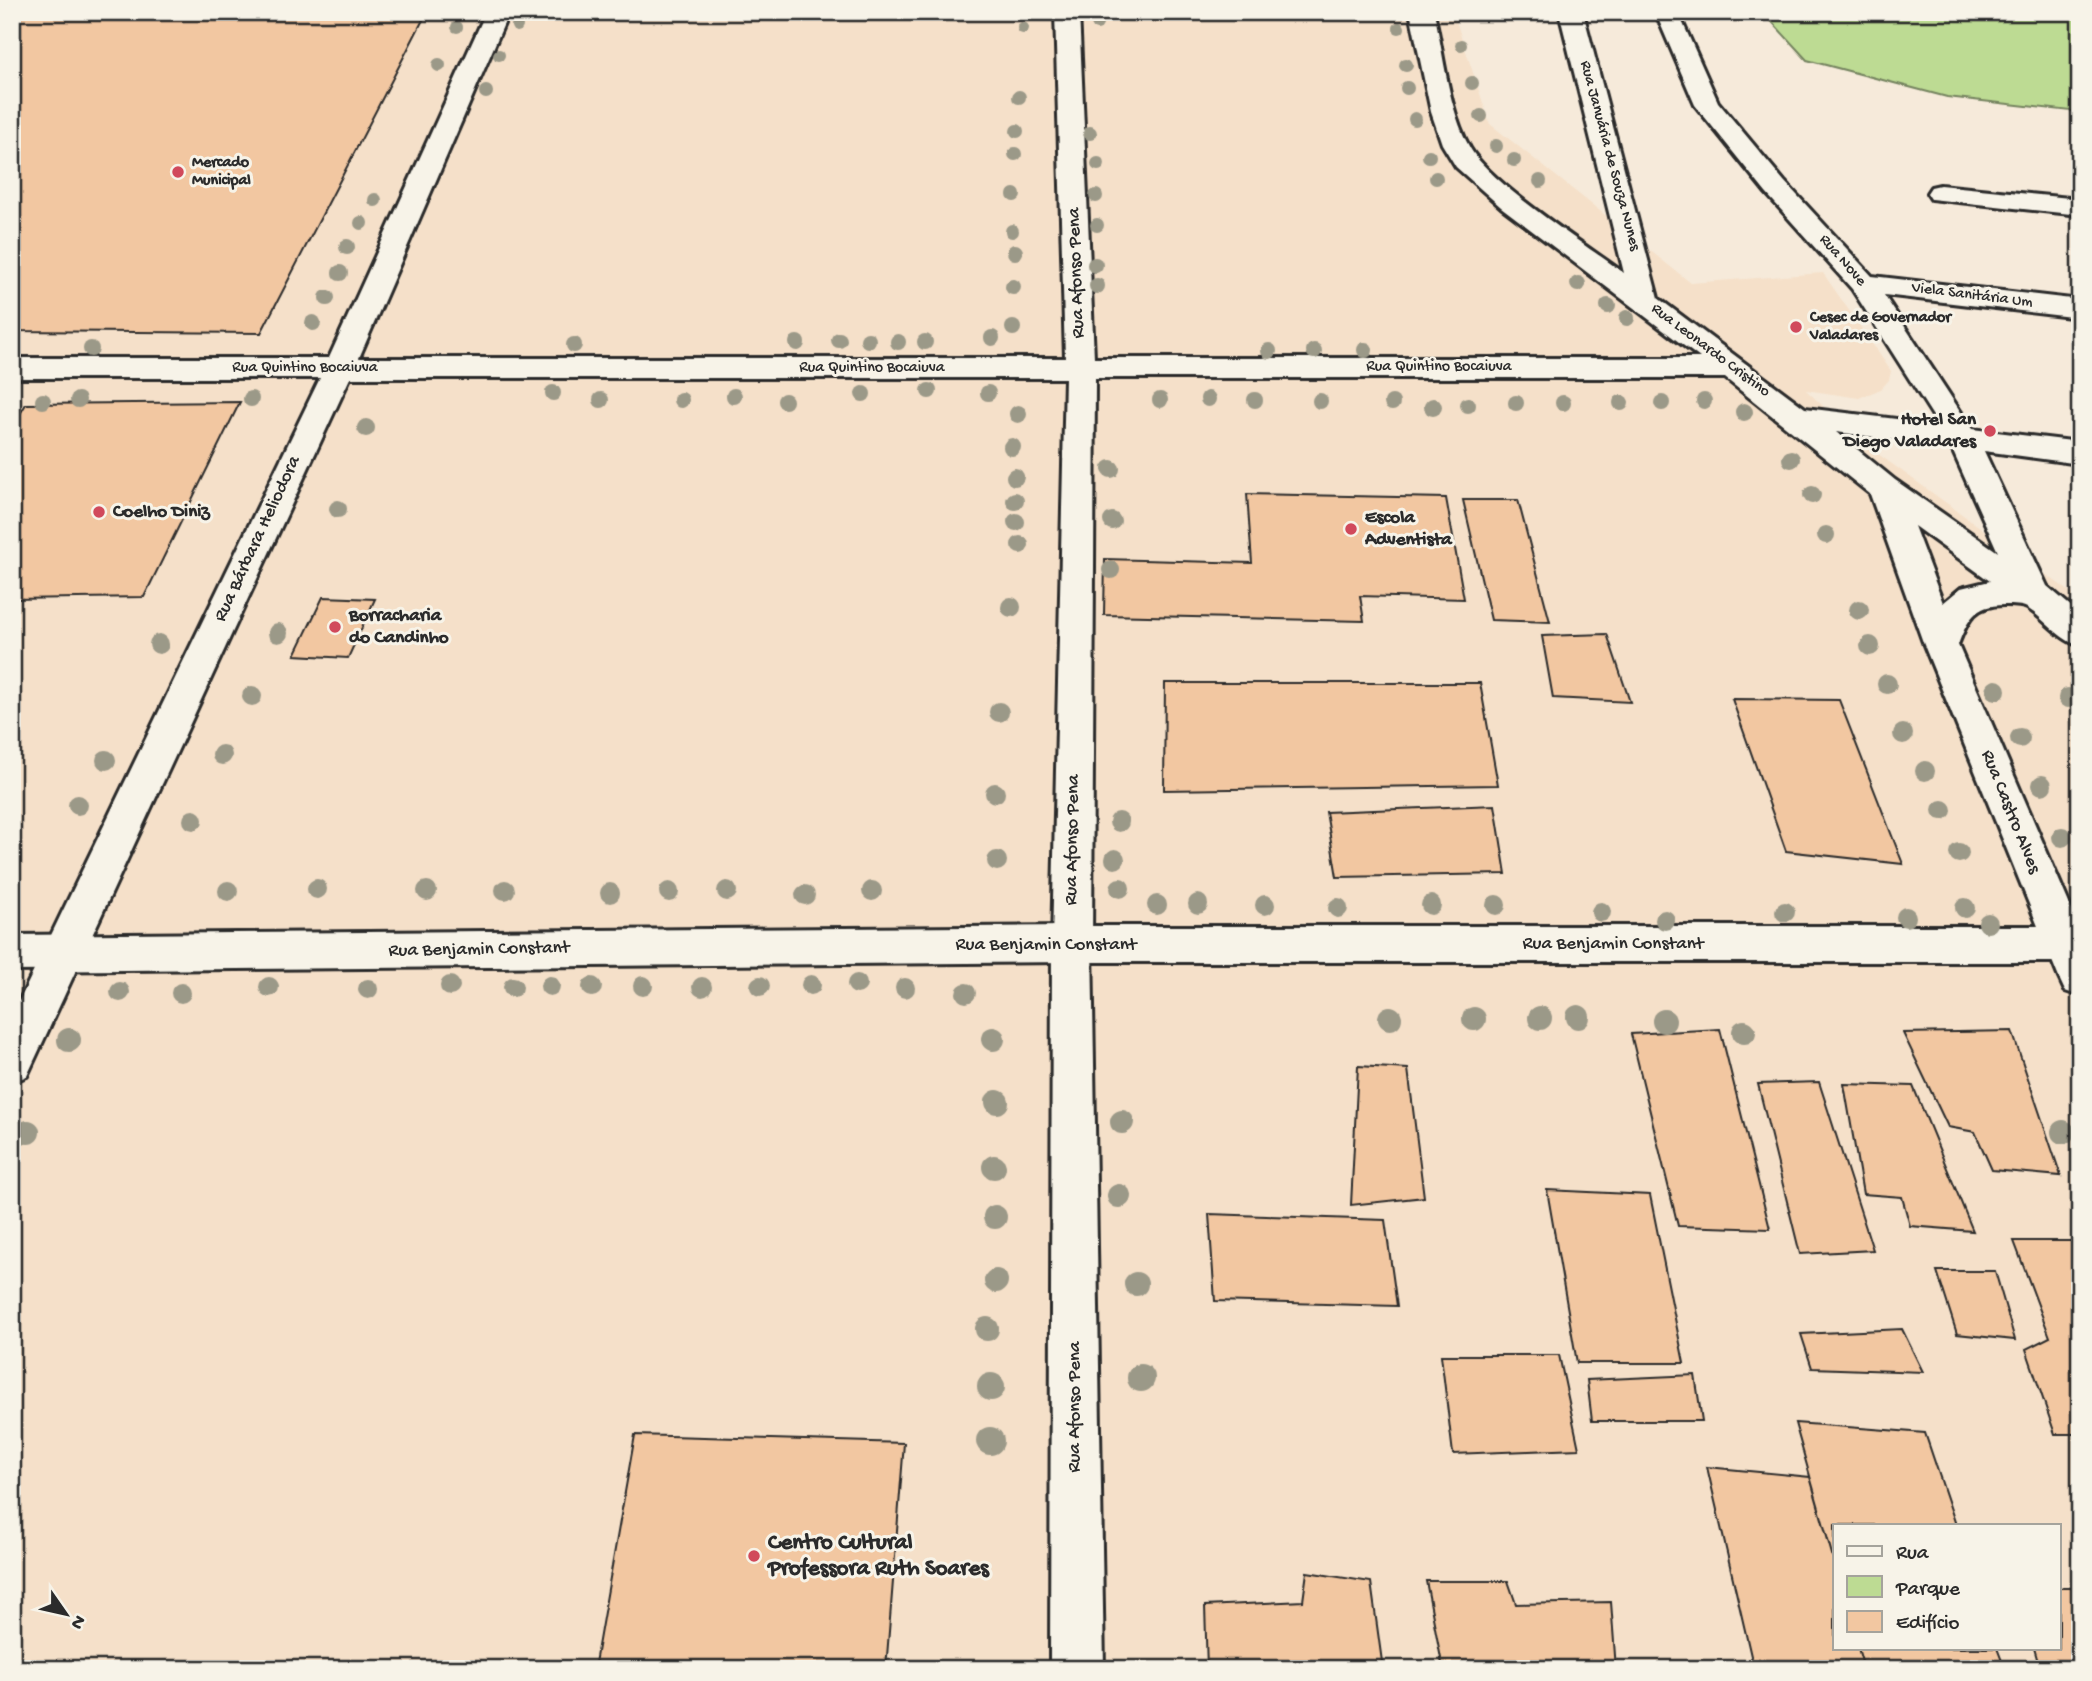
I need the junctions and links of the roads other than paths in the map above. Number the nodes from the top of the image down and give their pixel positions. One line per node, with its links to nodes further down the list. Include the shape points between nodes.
1 (498, 12): 14 (street, Rua Bárbara Heliodora)
2 (1067, 12): 11 (street, Rua Afonso Pena)
3 (1422, 12): 9 (street, Rua Leonardo Cristino, via 1444,112 1465,162)
4 (1571, 12): 9 (street, Rua Januária de Souza Nunes)
5 (1669, 16): 8 (street, Rua Nove, via 1707,105)
6 (1940, 193): 7 (street)
7 (2080, 207)
8 (1863, 284): 10 (street, Viela Sanitária Um); 16 (street, Rua Nove)
9 (1644, 300): 13 (street, Rua Leonardo Cristino)
10 (2080, 309)
11 (1080, 367): 13 (street, Rua Quintino Bocaiuva); 14 (street, Rua Quintino Bocaiuva); 23 (street, Rua Afonso Pena)
12 (12, 368): 14 (street, Rua Quintino Bocaiuva)
13 (1732, 368): 15 (street, Rua Leonardo Cristino)
14 (339, 369): 25 (street, Rua Bárbara Heliodora)
15 (1797, 417): 16 (street); 18 (street, Rua Leonardo Cristino)
16 (1962, 438): 17 (street); 19 (street, Rua Nove)
17 (2080, 453)
18 (1884, 488): 19 (street, Rua Leonardo Cristino); 22 (street, Rua Castro Alves)
19 (2034, 595): 20 (street); 21 (street, Rua Leonardo Cristino); 22 (street, via 1988,593 1962,604)
20 (2080, 603)
21 (2080, 633)
22 (1941, 645): 26 (street, Rua Castro Alves)
23 (1072, 944): 25 (street, Rua Benjamin Constant); 26 (street, Rua Benjamin Constant); 28 (street, Rua Afonso Pena)
24 (12, 953): 25 (street, Rua Benjamin Constant)
25 (62, 954): 27 (street, Rua Bárbara Heliodora)
26 (2074, 955)
27 (12, 1062)
28 (1077, 1669)

